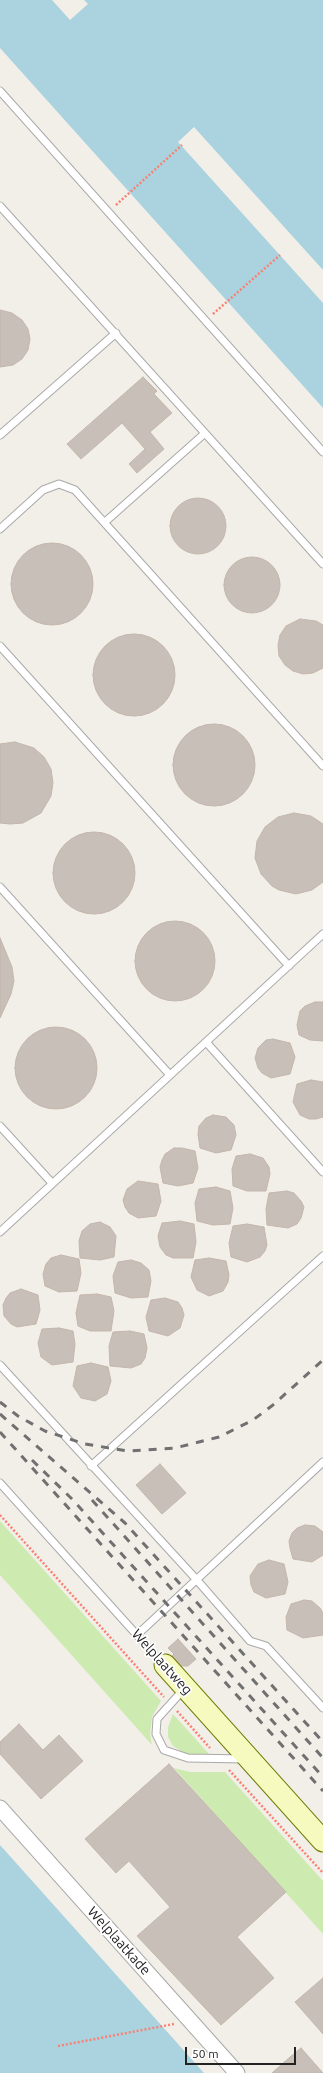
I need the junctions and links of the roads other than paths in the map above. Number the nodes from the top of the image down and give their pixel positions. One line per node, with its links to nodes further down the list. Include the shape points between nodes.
1 (0, 91): 6 (lane)
2 (0, 206): 3 (lane)
3 (116, 333): 4 (lane); 5 (lane)
4 (204, 434): 7 (lane); 9 (lane)
5 (0, 435)
6 (323, 452)
7 (105, 522): 8 (lane, via 75,490 59,484 43,490); 11 (lane)
8 (0, 529)
9 (323, 564)
10 (0, 646): 14 (lane)
11 (323, 766)
12 (0, 887): 16 (lane)
13 (323, 934): 14 (lane)
14 (288, 966): 15 (lane)
15 (206, 1042): 16 (lane); 18 (lane)
16 (170, 1075): 19 (lane)
17 (0, 1126): 19 (lane)
18 (323, 1172)
19 (52, 1183): 20 (lane)
20 (0, 1232)
21 (323, 1256): 24 (lane)
22 (0, 1365): 24 (lane)
23 (323, 1462): 26 (lane)
24 (91, 1466): 26 (lane)
25 (0, 1483): 27 (lane, Welplaatweg)
26 (196, 1579): 27 (lane); 30 (lane, via 250,1641 266,1646)
27 (138, 1634): 28 (lane, Welplaatweg)
28 (165, 1665): 29 (street, Welplaatweg)
29 (185, 1688): 31 (street, Welplaatweg); 31 (lane, via 157,1719 156,1734 164,1750 188,1758)
30 (323, 1708)
31 (249, 1759): 33 (street, Welplaatweg)
32 (0, 1808): 34 (street, Welplaatkade)
33 (323, 1841)
34 (237, 2073)

